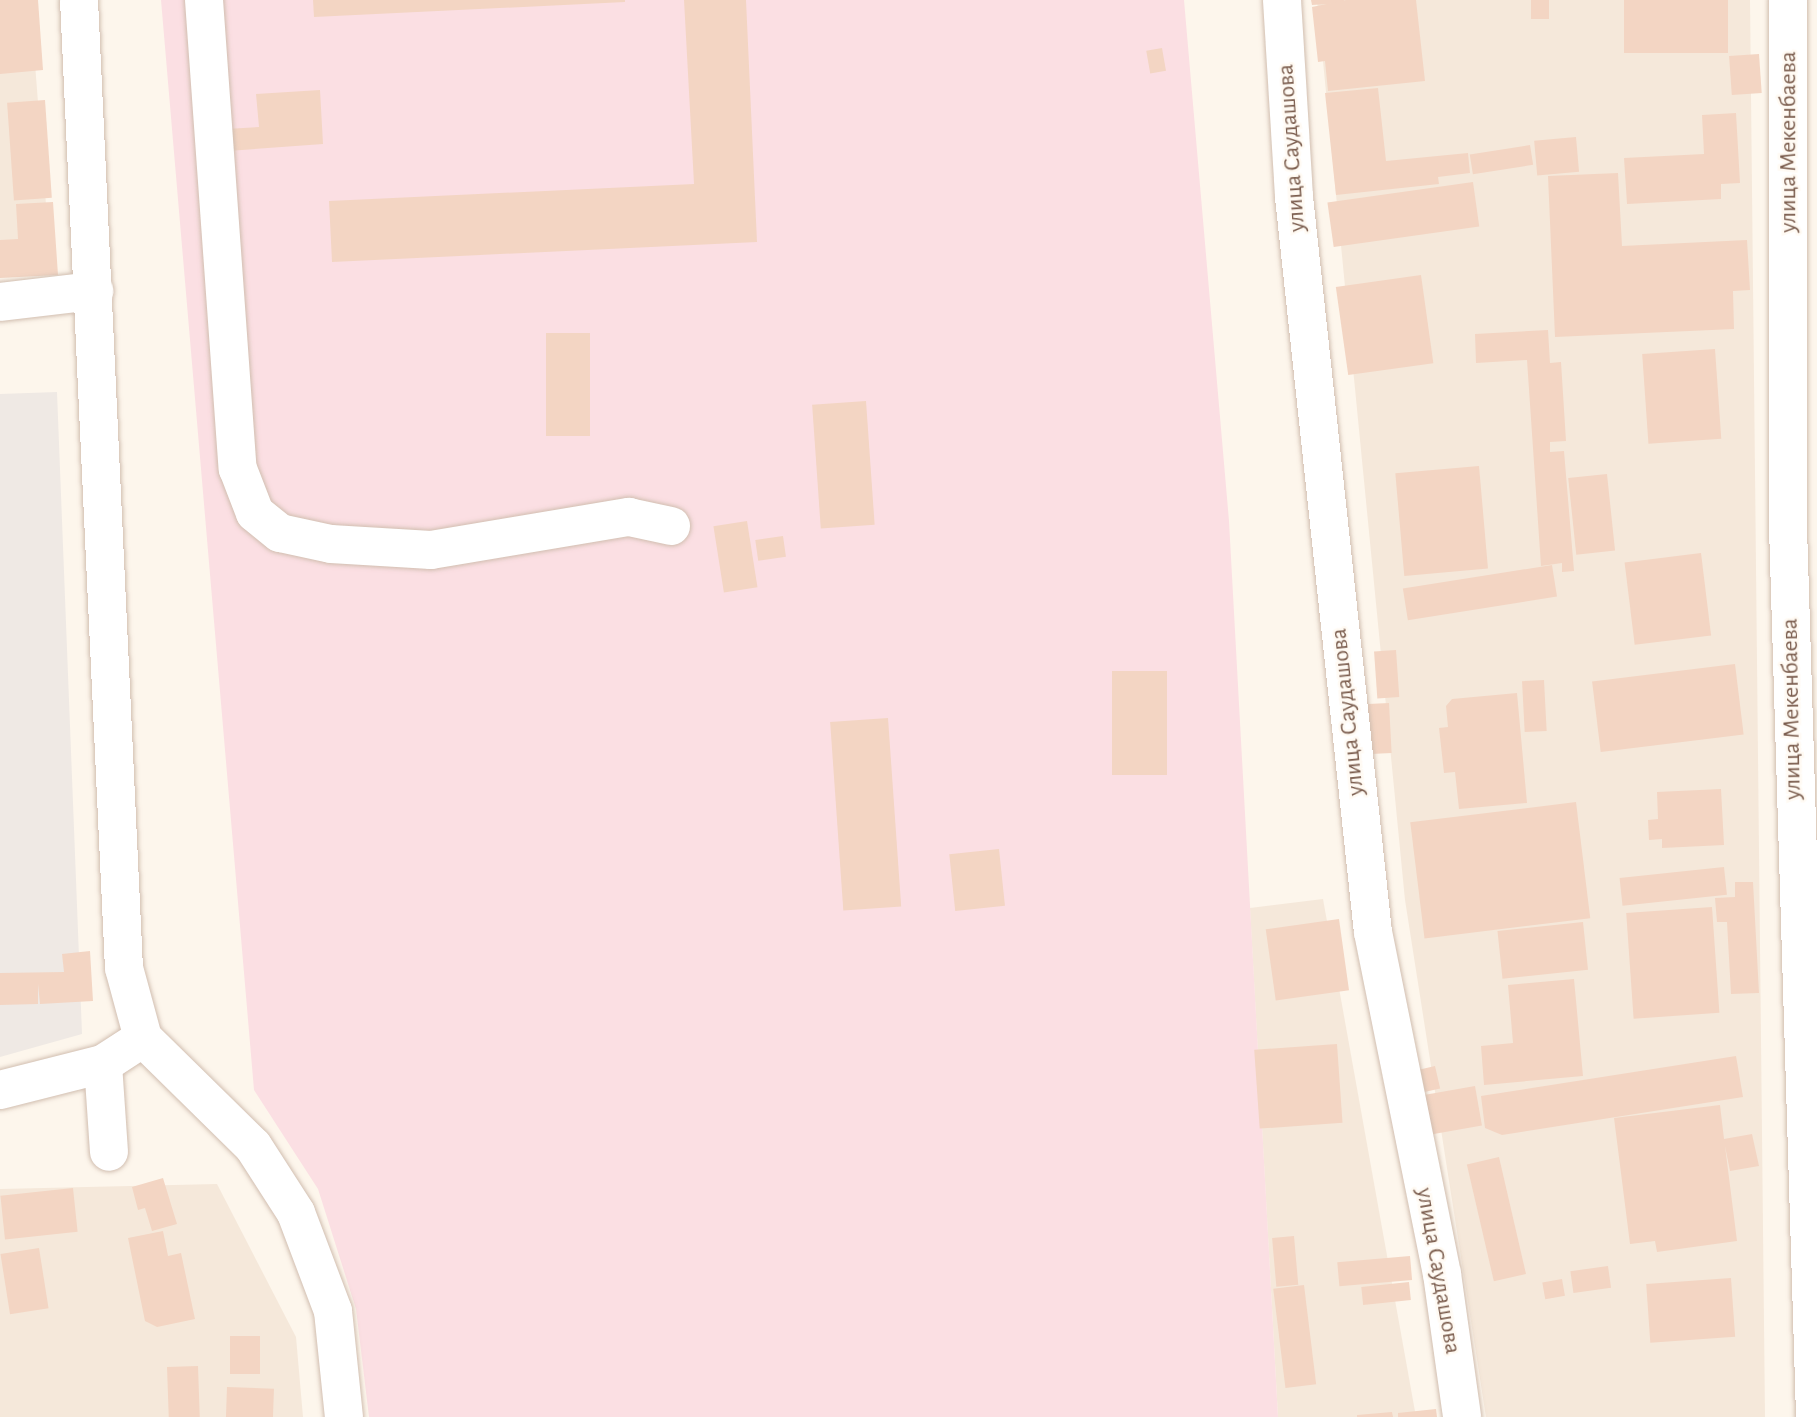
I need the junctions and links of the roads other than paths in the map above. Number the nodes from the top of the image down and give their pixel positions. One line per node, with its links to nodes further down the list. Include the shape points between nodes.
1 (79, 0): 5 (street)
2 (204, 0): 7 (street, via 238,469 255,513 280,533 331,544 431,550 629,517)
3 (1282, 0): 14 (street, улица Саудашова, via 1294,197 1372,919 1442,1274)
4 (1788, 0): 8 (street, улица Мекенбаева)
5 (94, 291): 6 (street); 9 (street, via 124,968)
6 (0, 302)
7 (671, 526)
8 (1802, 526): 15 (street, улица Мекенбаева)
9 (143, 1038): 10 (street); 13 (street, via 253,1146 296,1213 333,1311)
10 (103, 1065): 11 (street); 12 (street)
11 (0, 1090)
12 (108, 1152)
13 (344, 1417)
14 (1462, 1417)
15 (1815, 1417)

